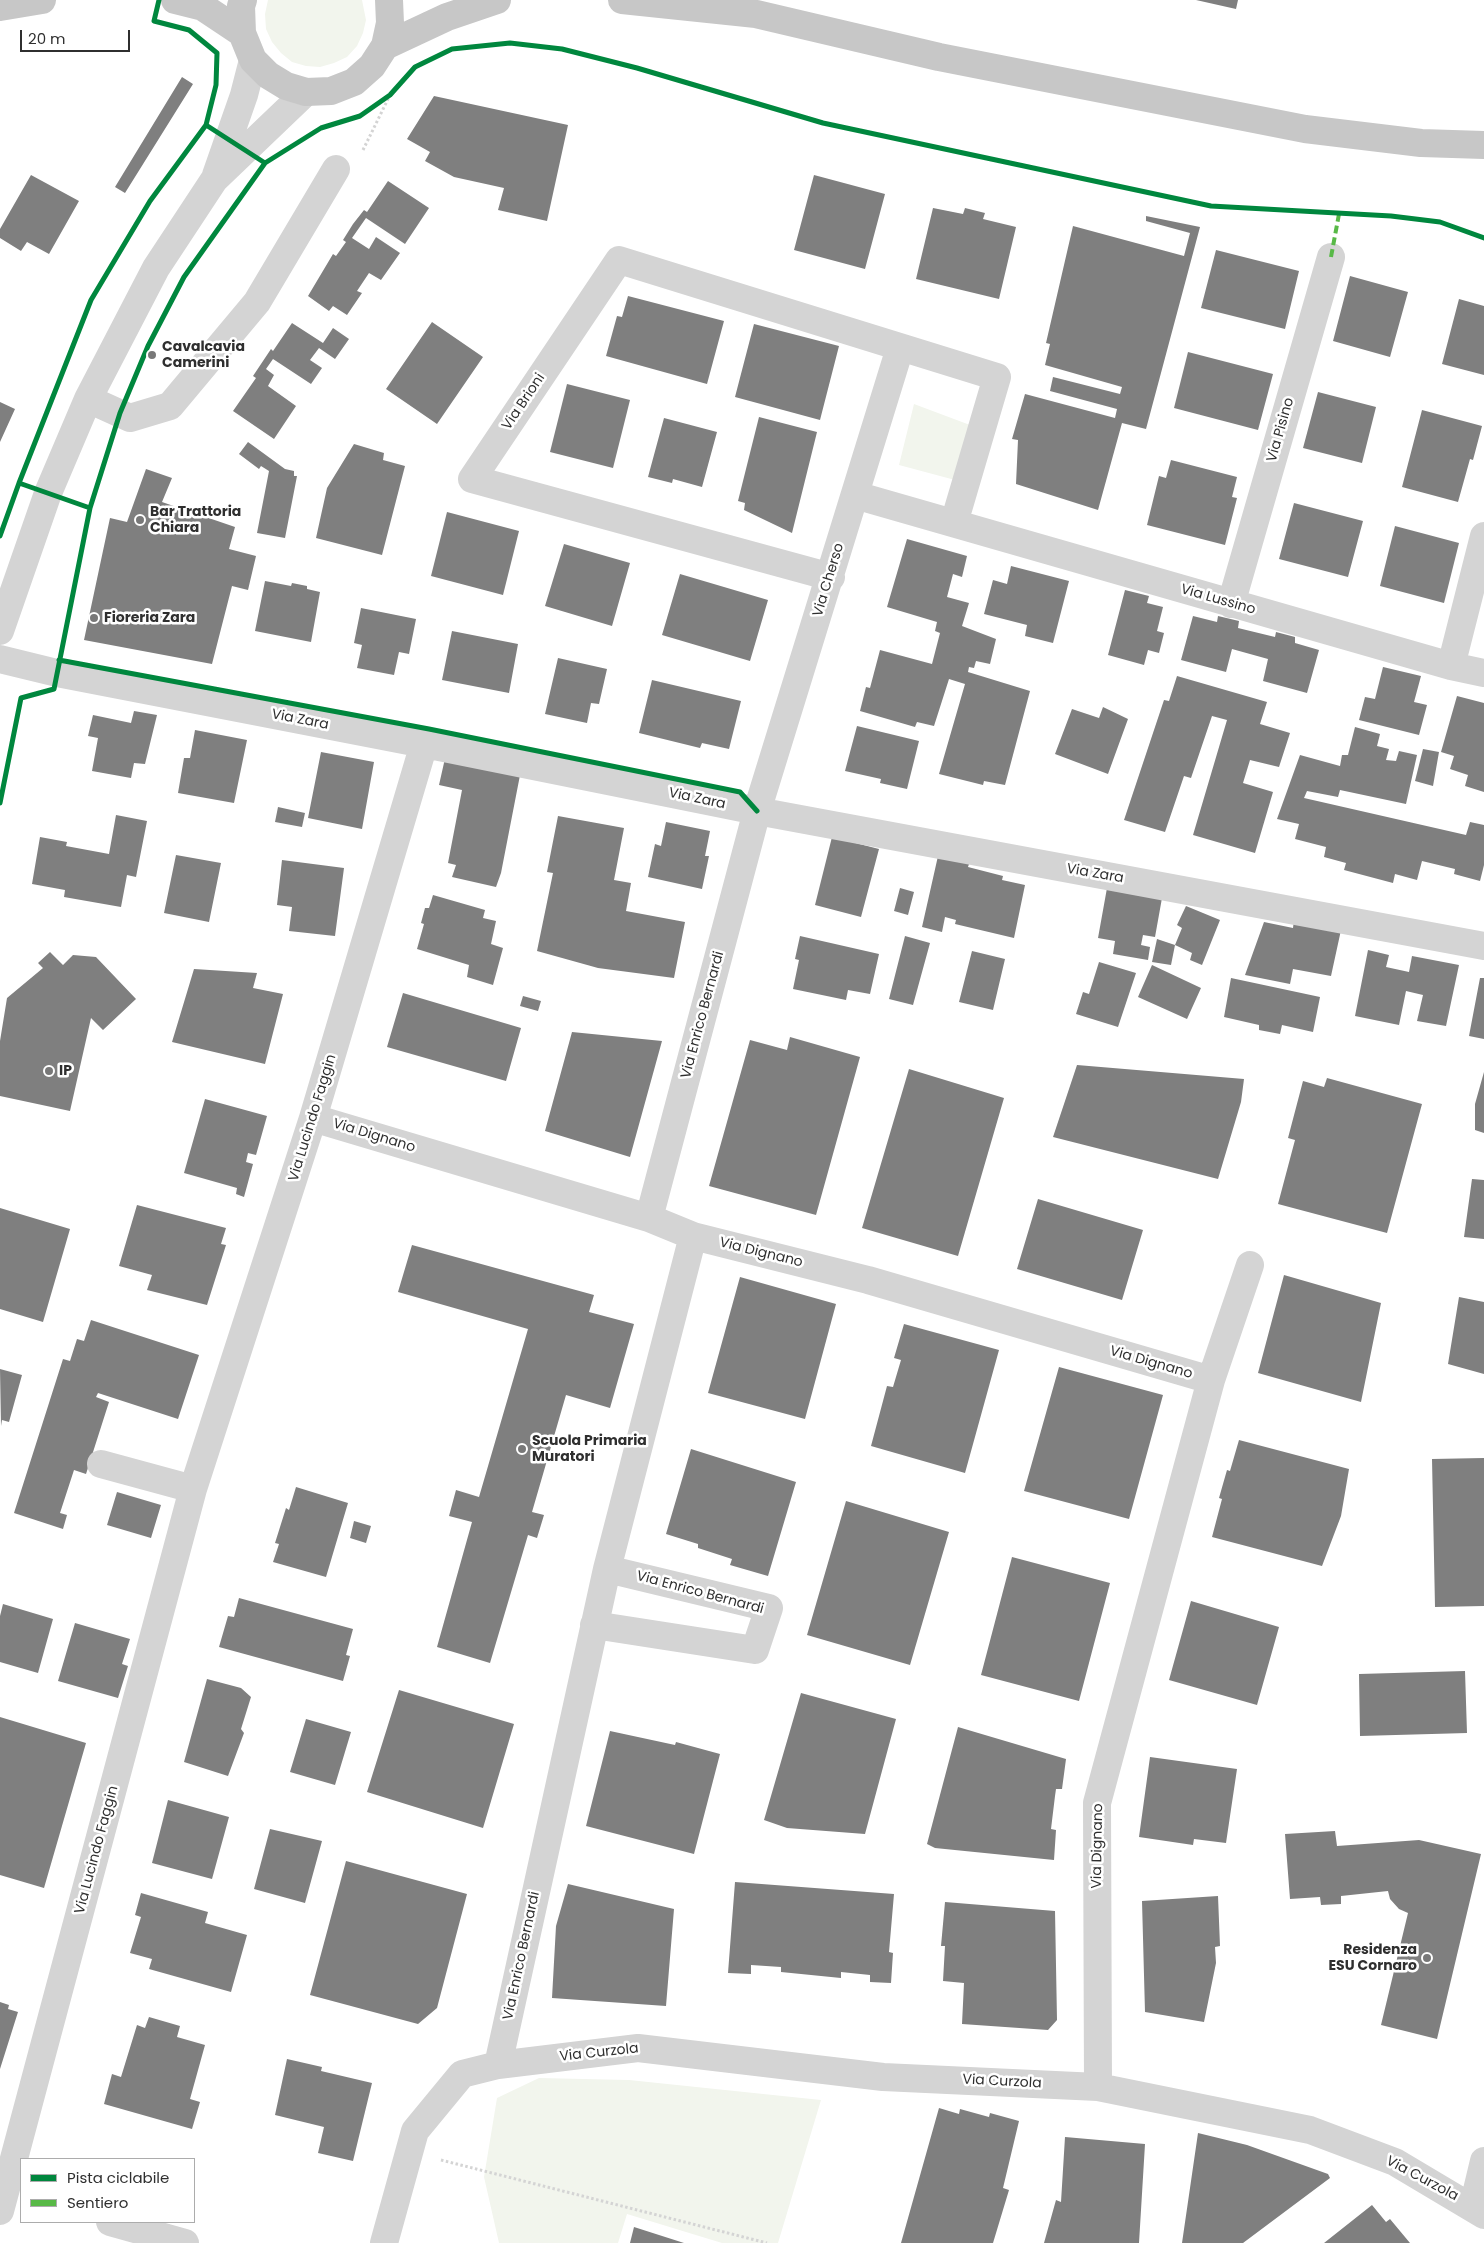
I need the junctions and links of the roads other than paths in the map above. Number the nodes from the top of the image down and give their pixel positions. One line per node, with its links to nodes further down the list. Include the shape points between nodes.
1 (42, 0): 7 (main road)
2 (175, 0): 8 (main road, via 203,7)
3 (243, 0): 8 (main road)
4 (389, 0): 9 (main road, via 390,23)
5 (497, 0): 9 (main road, via 447,17)
6 (622, 0): 12 (main road, via 756,14 939,57 1306,129 1421,143)
7 (0, 7)
8 (242, 33): 10 (main road)
9 (385, 46): 11 (main road, via 372,66 354,82 331,91)
10 (253, 60): 11 (main road, via 286,86); 14 (street)
11 (306, 92): 14 (street)
12 (1484, 145)
13 (336, 169): 17 (street, via 257,302 170,406 130,418)
14 (214, 180): 17 (street, via 156,268)
15 (1331, 257): 22 (street, Via Pisino)
16 (900, 348): 18 (street, Via Cherso); 19 (street, via 997,377); 21 (street, Via Brioni, via 619,260 472,480)
17 (88, 399): 23 (street, via 48,493)
18 (856, 495): 19 (street, Via Lussino); 21 (street, Via Cherso)
19 (954, 523): 22 (street, Via Lussino)
20 (1484, 536): 25 (street)
21 (831, 577): 28 (street, Via Cherso)
22 (1232, 604): 25 (street, Via Lussino)
23 (0, 631)
24 (0, 659): 27 (street, Via Zara, via 56,673)
25 (1451, 666): 26 (street, Via Lussino)
26 (1484, 673)
27 (424, 744): 28 (street, Via Zara); 30 (street, Via Lucindo Faggin)
28 (757, 812): 29 (street, Via Zara); 31 (street, Via Enrico Bernardi)
29 (1484, 946)
30 (313, 1118): 31 (street, Via Dignano); 36 (street, Via Lucindo Faggin)
31 (649, 1218): 32 (street, Via Dignano)
32 (693, 1236): 34 (street, Via Dignano, via 868,1280); 37 (street, Via Enrico Bernardi)
33 (1250, 1265): 34 (street, Via Dignano)
34 (1212, 1380): 40 (street, Via Dignano, via 1097,1803)
35 (101, 1464): 36 (street)
36 (193, 1489): 42 (street, Via Lucindo Faggin)
37 (607, 1569): 38 (street, Via Enrico Bernardi); 38 (street, Via Enrico Bernardi, via 769,1608 755,1650)
38 (594, 1624): 39 (street, Via Enrico Bernardi)
39 (498, 2065): 40 (street, Via Curzola, via 638,2048 883,2077); 46 (street, via 462,2074 415,2131)
40 (1098, 2087): 43 (street, Via Curzola, via 1310,2130 1394,2162)
41 (1484, 2161): 43 (street)
42 (6, 2197)
43 (1478, 2211)
44 (114, 2223): 45 (street)
45 (185, 2243)
46 (384, 2243)

